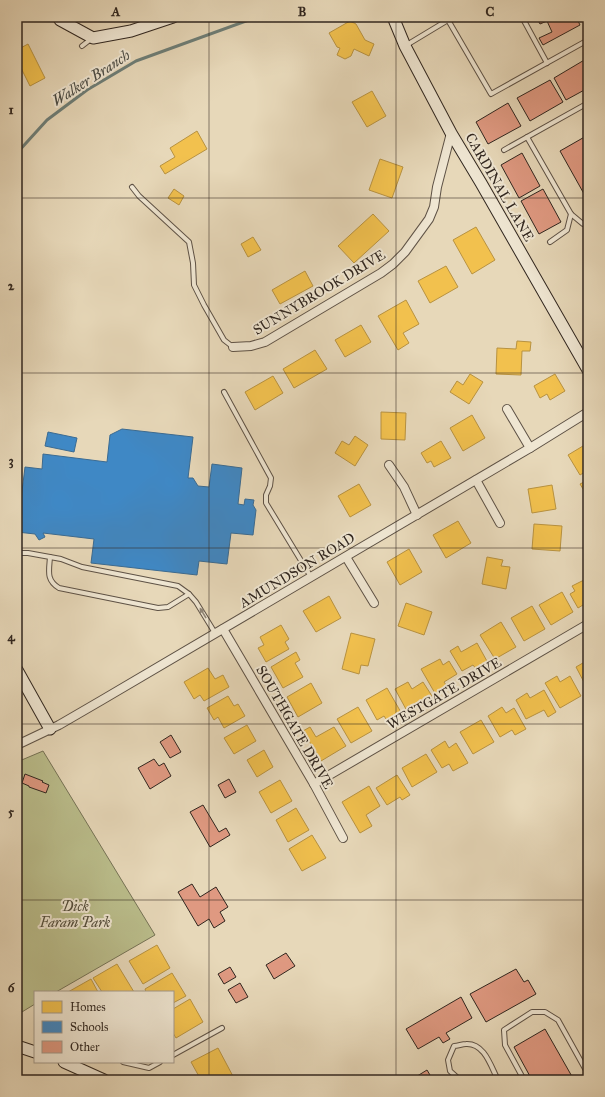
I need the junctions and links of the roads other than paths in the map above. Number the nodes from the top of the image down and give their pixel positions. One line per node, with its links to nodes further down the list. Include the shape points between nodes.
1 (58, 17): 7 (street)
2 (173, 17): 7 (street, via 131,31)
3 (393, 17): 10 (street, CARDINAL LANE)
4 (453, 17): 6 (lane)
5 (522, 17): 11 (lane)
6 (448, 20): 10 (lane); 11 (lane, via 491,94)
7 (93, 38): 9 (lane)
8 (588, 40): 11 (lane)
9 (82, 46)
10 (405, 46): 13 (street, CARDINAL LANE)
11 (548, 63)
12 (588, 103): 14 (lane)
13 (451, 133): 20 (street, SUNNYBROOK DRIVE, via 429,219 393,264 265,342); 21 (street, CARDINAL LANE)
14 (527, 137): 15 (lane); 17 (lane)
15 (504, 150)
16 (132, 187): 20 (lane, via 189,242 194,285 224,340)
17 (571, 214): 18 (lane, via 583,224); 19 (lane, via 567,230)
18 (588, 222)
19 (550, 242)
20 (233, 347)
21 (588, 370)
22 (224, 392): 33 (lane, via 271,478 266,503)
23 (507, 409): 25 (street)
24 (588, 412): 25 (street, AMUNDSON ROAD)
25 (530, 448): 27 (street, AMUNDSON ROAD)
26 (389, 465): 28 (street, via 404,487)
27 (476, 480): 28 (street, AMUNDSON ROAD); 29 (street)
28 (417, 515): 31 (street, AMUNDSON ROAD)
29 (500, 523)
30 (17, 553): 32 (lane)
31 (346, 556): 33 (street, AMUNDSON ROAD); 35 (street)
32 (50, 557): 34 (lane, via 82,567 178,586); 34 (lane, via 49,577 53,585 59,588 158,608 168,607)
33 (312, 577): 37 (street, AMUNDSON ROAD)
34 (189, 594): 38 (lane, one-way to 34)
35 (374, 603)
36 (588, 624): 42 (street, WESTGATE DRIVE)
37 (223, 629): 38 (street, AMUNDSON ROAD); 42 (street, SOUTHGATE DRIVE)
38 (215, 634): 40 (street, AMUNDSON ROAD)
39 (17, 670): 40 (street)
40 (50, 729): 41 (street, AMUNDSON ROAD)
41 (17, 745)
42 (314, 784): 43 (street, SOUTHGATE DRIVE)
43 (343, 838)
44 (222, 1028): 47 (lane)
45 (17, 1046): 46 (street)
46 (34, 1052)
47 (174, 1054)
48 (66, 1063): 53 (street)
49 (127, 1063): 50 (lane, via 149,1068)
50 (158, 1063)
51 (588, 1074): 55 (lane, via 558,1020 545,1012 532,1012 504,1030 505,1045)
52 (458, 1079): 54 (lane, via 450,1071 448,1060 454,1046 467,1044 477,1046 483,1052)
53 (104, 1080)
54 (498, 1080)
55 (524, 1080)

